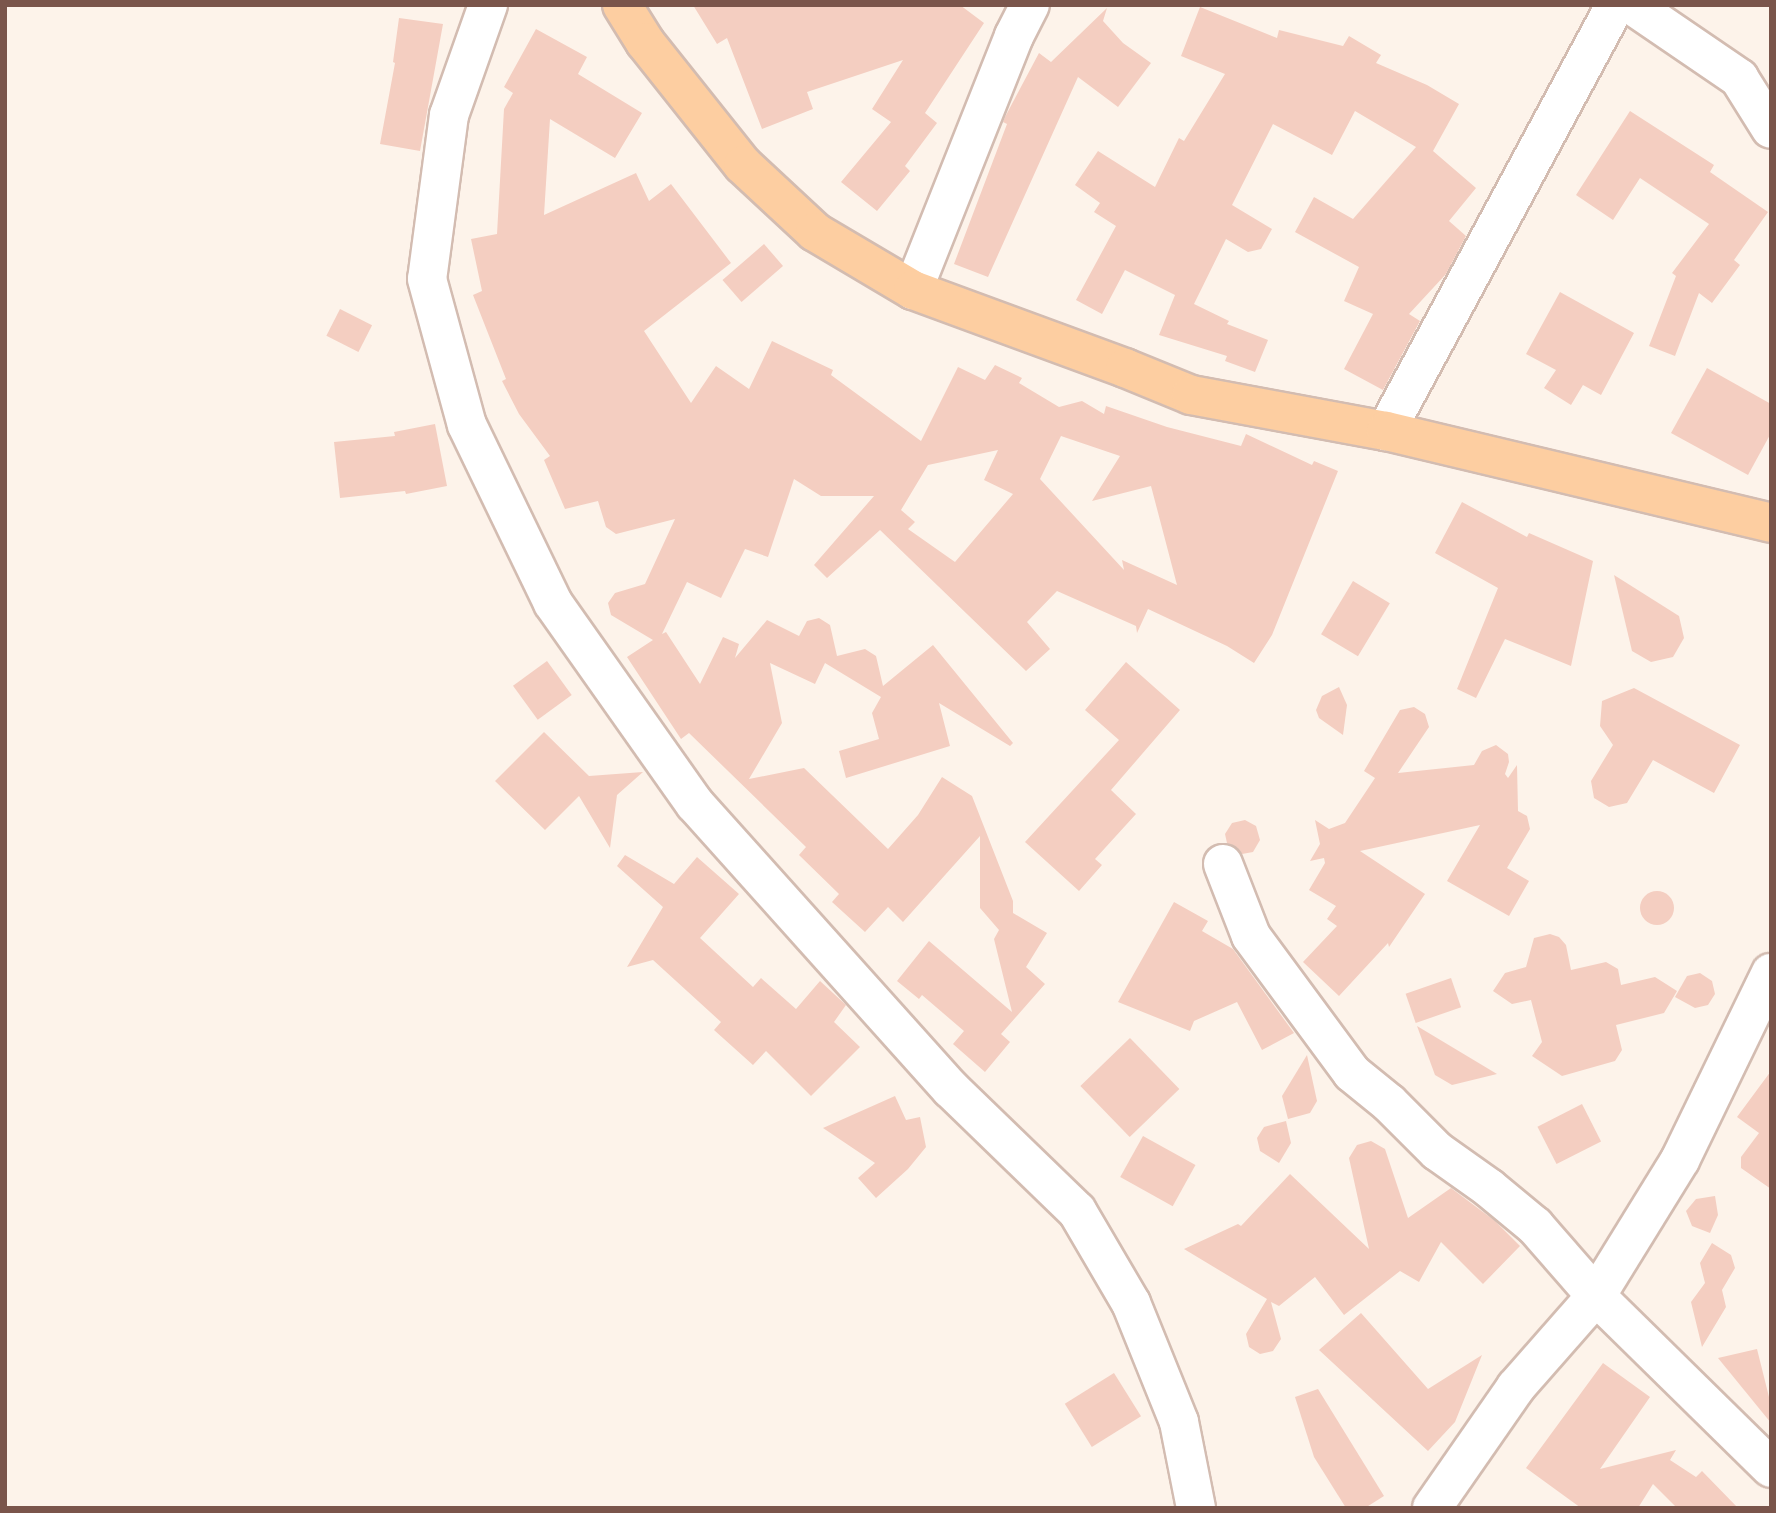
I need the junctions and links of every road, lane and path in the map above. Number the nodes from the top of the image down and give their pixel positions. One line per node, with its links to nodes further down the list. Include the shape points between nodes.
1 (488, 5): 14 (street, via 449,115 426,279 467,425 553,603 695,804 951,1089 1077,1211 1131,1303 1160,1374 1179,1422)
2 (622, 5): 7 (main road, via 645,42 743,165 815,232)
3 (1030, 5): 7 (street)
4 (1615, 5): 8 (street)
5 (1632, 5): 6 (street, via 1739,78)
6 (1771, 128)
7 (913, 290): 8 (main road, via 1191,395)
8 (1386, 431): 9 (main road)
9 (1771, 523)
10 (1223, 864): 12 (street, via 1251,936 1352,1073 1437,1151 1535,1226)
11 (1771, 972): 12 (street, via 1681,1160)
12 (1595, 1296): 13 (street); 15 (street, via 1516,1387)
13 (1771, 1468)
14 (1196, 1508)
15 (1432, 1508)

